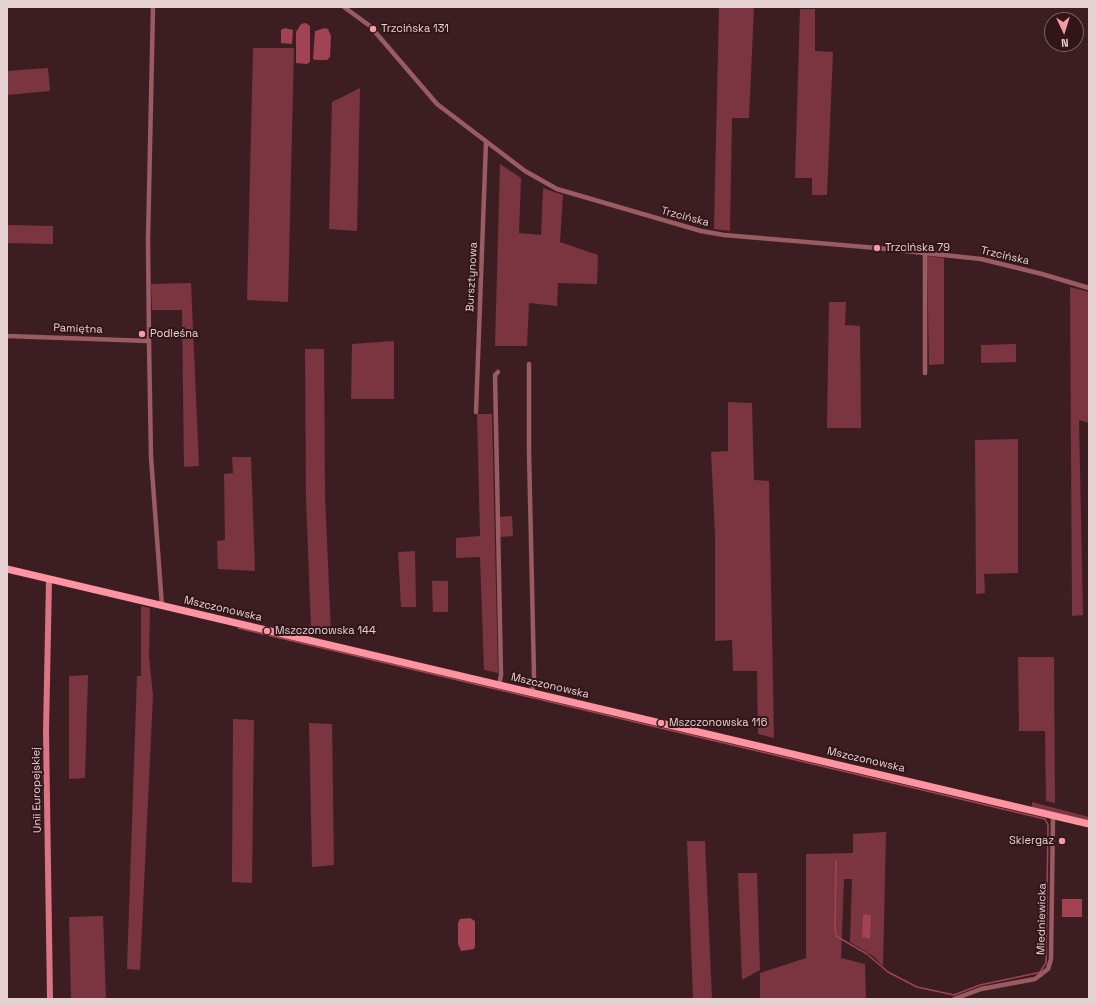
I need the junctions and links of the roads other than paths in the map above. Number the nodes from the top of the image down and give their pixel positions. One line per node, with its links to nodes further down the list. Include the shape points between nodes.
1 (152, 7): 7 (street)
2 (348, 8): 3 (street, Trzcińska, via 370,26 437,104)
3 (486, 142): 4 (street, Trzcińska, via 525,171 557,188 701,231 731,236); 11 (street, Bursztynowa)
4 (925, 252): 5 (street, Trzcińska, via 1011,265); 10 (street)
5 (1089, 288)
6 (7, 336): 7 (street, Pamiętna)
7 (149, 341): 14 (street, via 151,457)
8 (529, 364): 16 (street, via 534,676)
9 (498, 372): 15 (street, via 495,375 495,382)
10 (924, 373)
11 (476, 412)
12 (7, 569): 13 (main road, Mszczonowska)
13 (49, 580): 14 (main road, Mszczonowska); 19 (main road, Unii Europejskiej, via 46,732)
14 (162, 606): 15 (main road, Mszczonowska)
15 (499, 686): 16 (main road, Mszczonowska)
16 (532, 693): 17 (main road, Mszczonowska)
17 (1054, 816): 18 (main road, Mszczonowska); 20 (street, Miedniewicka, via 1051,959 1048,969 1035,980 981,989)
18 (1089, 824)
19 (50, 999)
20 (954, 999)

